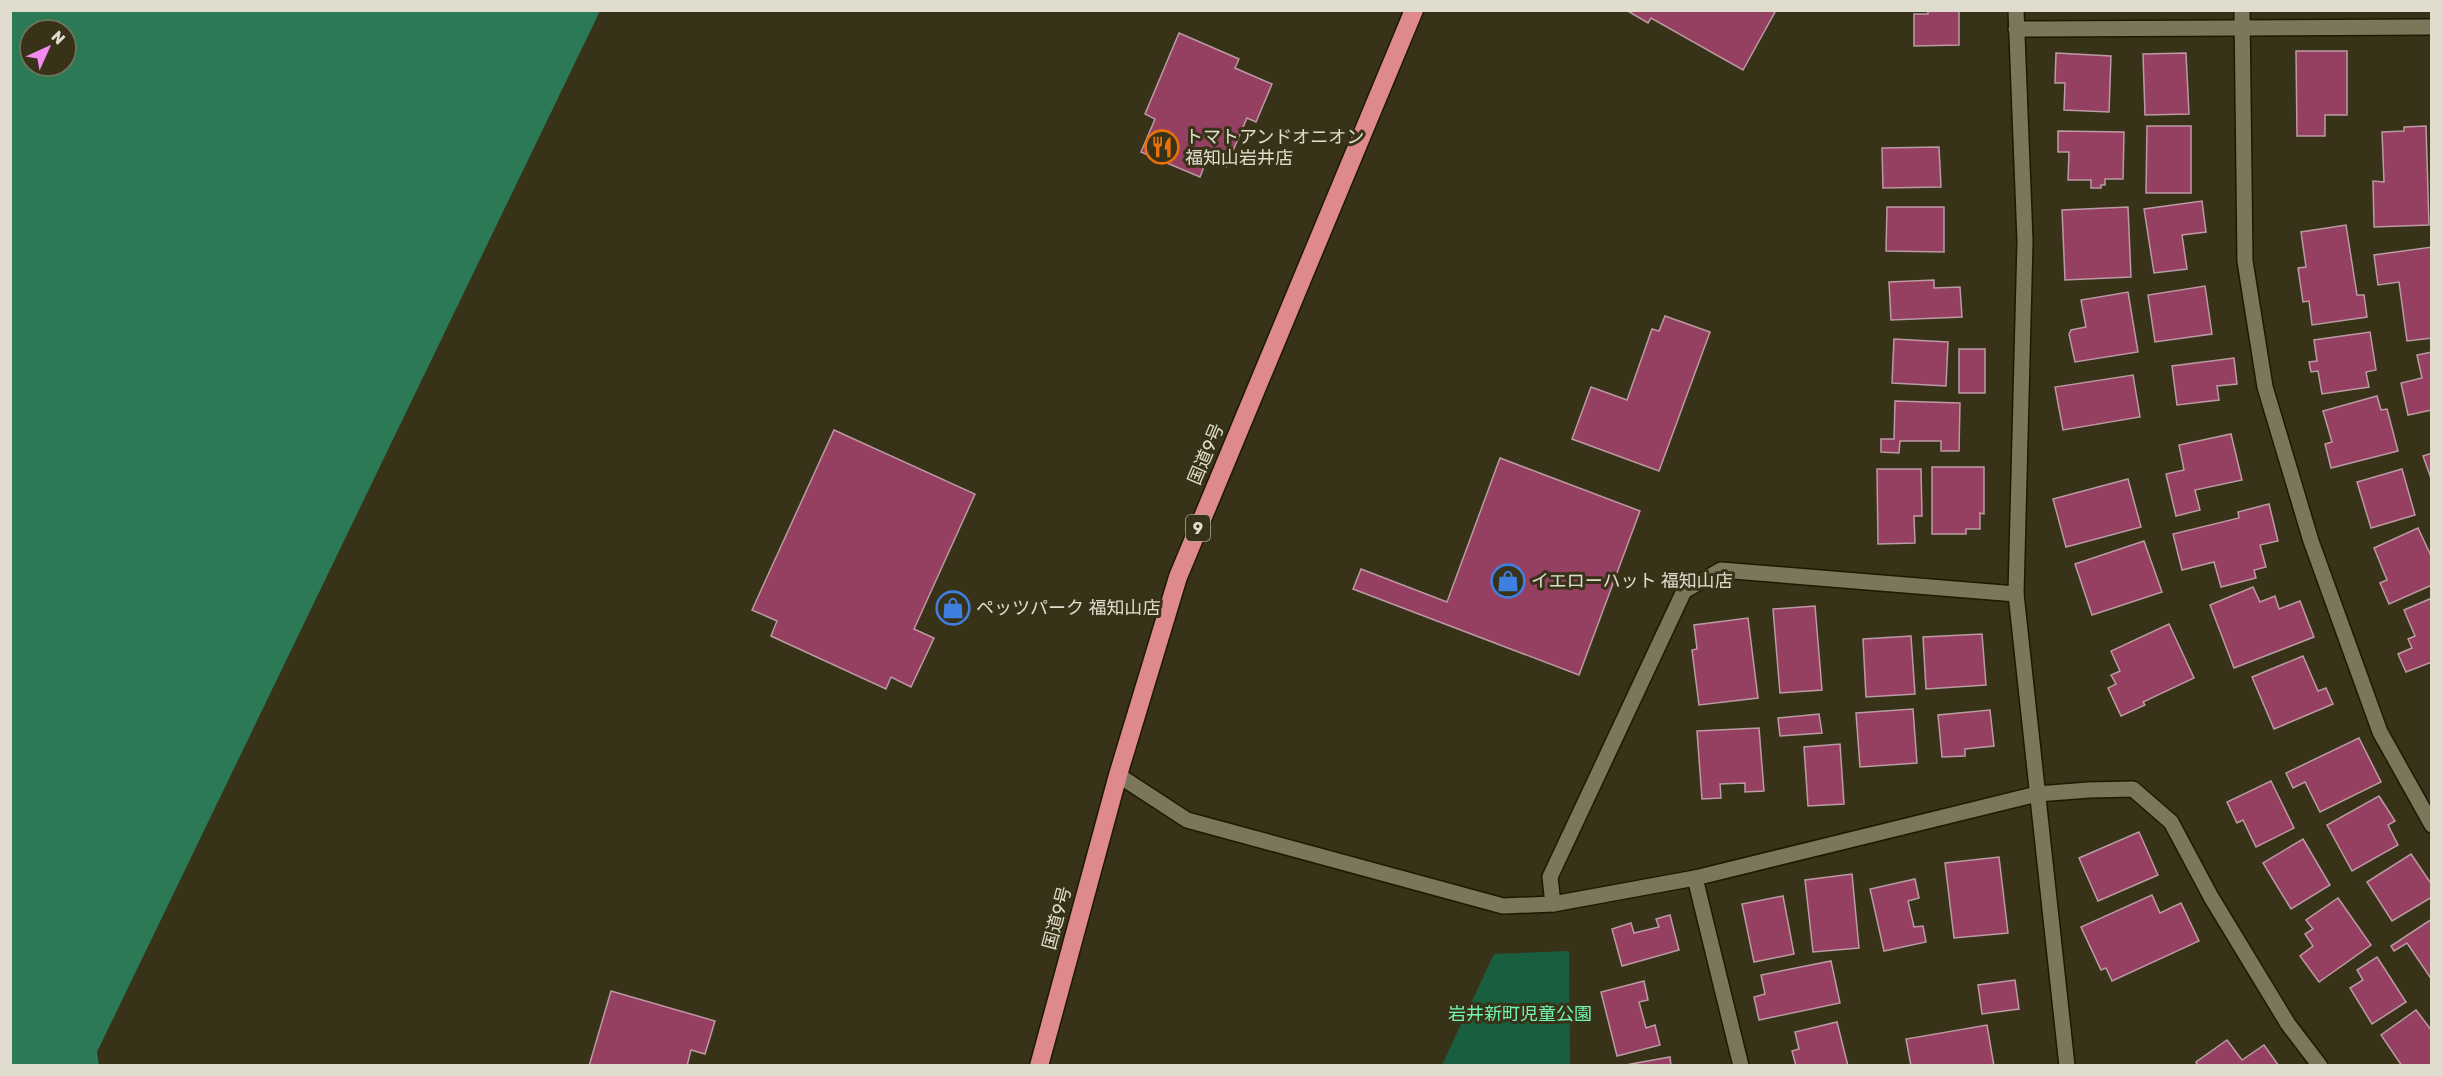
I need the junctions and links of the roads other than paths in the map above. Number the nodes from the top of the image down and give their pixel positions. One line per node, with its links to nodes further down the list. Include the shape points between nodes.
1 (1414, 10): 8 (highway, 国道9号 / 9, via 1178,577)
2 (2016, 10): 6 (street)
3 (2242, 10): 5 (street)
4 (2432, 27): 5 (street)
5 (2242, 28): 6 (street); 10 (street, via 2245,261 2265,387 2311,541 2380,732)
6 (2016, 29): 7 (street, via 2025,241)
7 (2016, 594): 9 (street); 12 (street, via 1721,570 1684,591 1550,877)
8 (1118, 775): 12 (street, via 1187,820 1503,906); 13 (highway, 国道9号 / 9)
9 (2037, 794): 11 (street); 15 (street); 16 (street, via 2133,789 2171,822 2288,1024)
10 (2432, 825)
11 (1695, 878): 12 (street); 14 (street)
12 (1553, 904)
13 (1039, 1065)
14 (1741, 1065)
15 (2067, 1065)
16 (2319, 1065)

